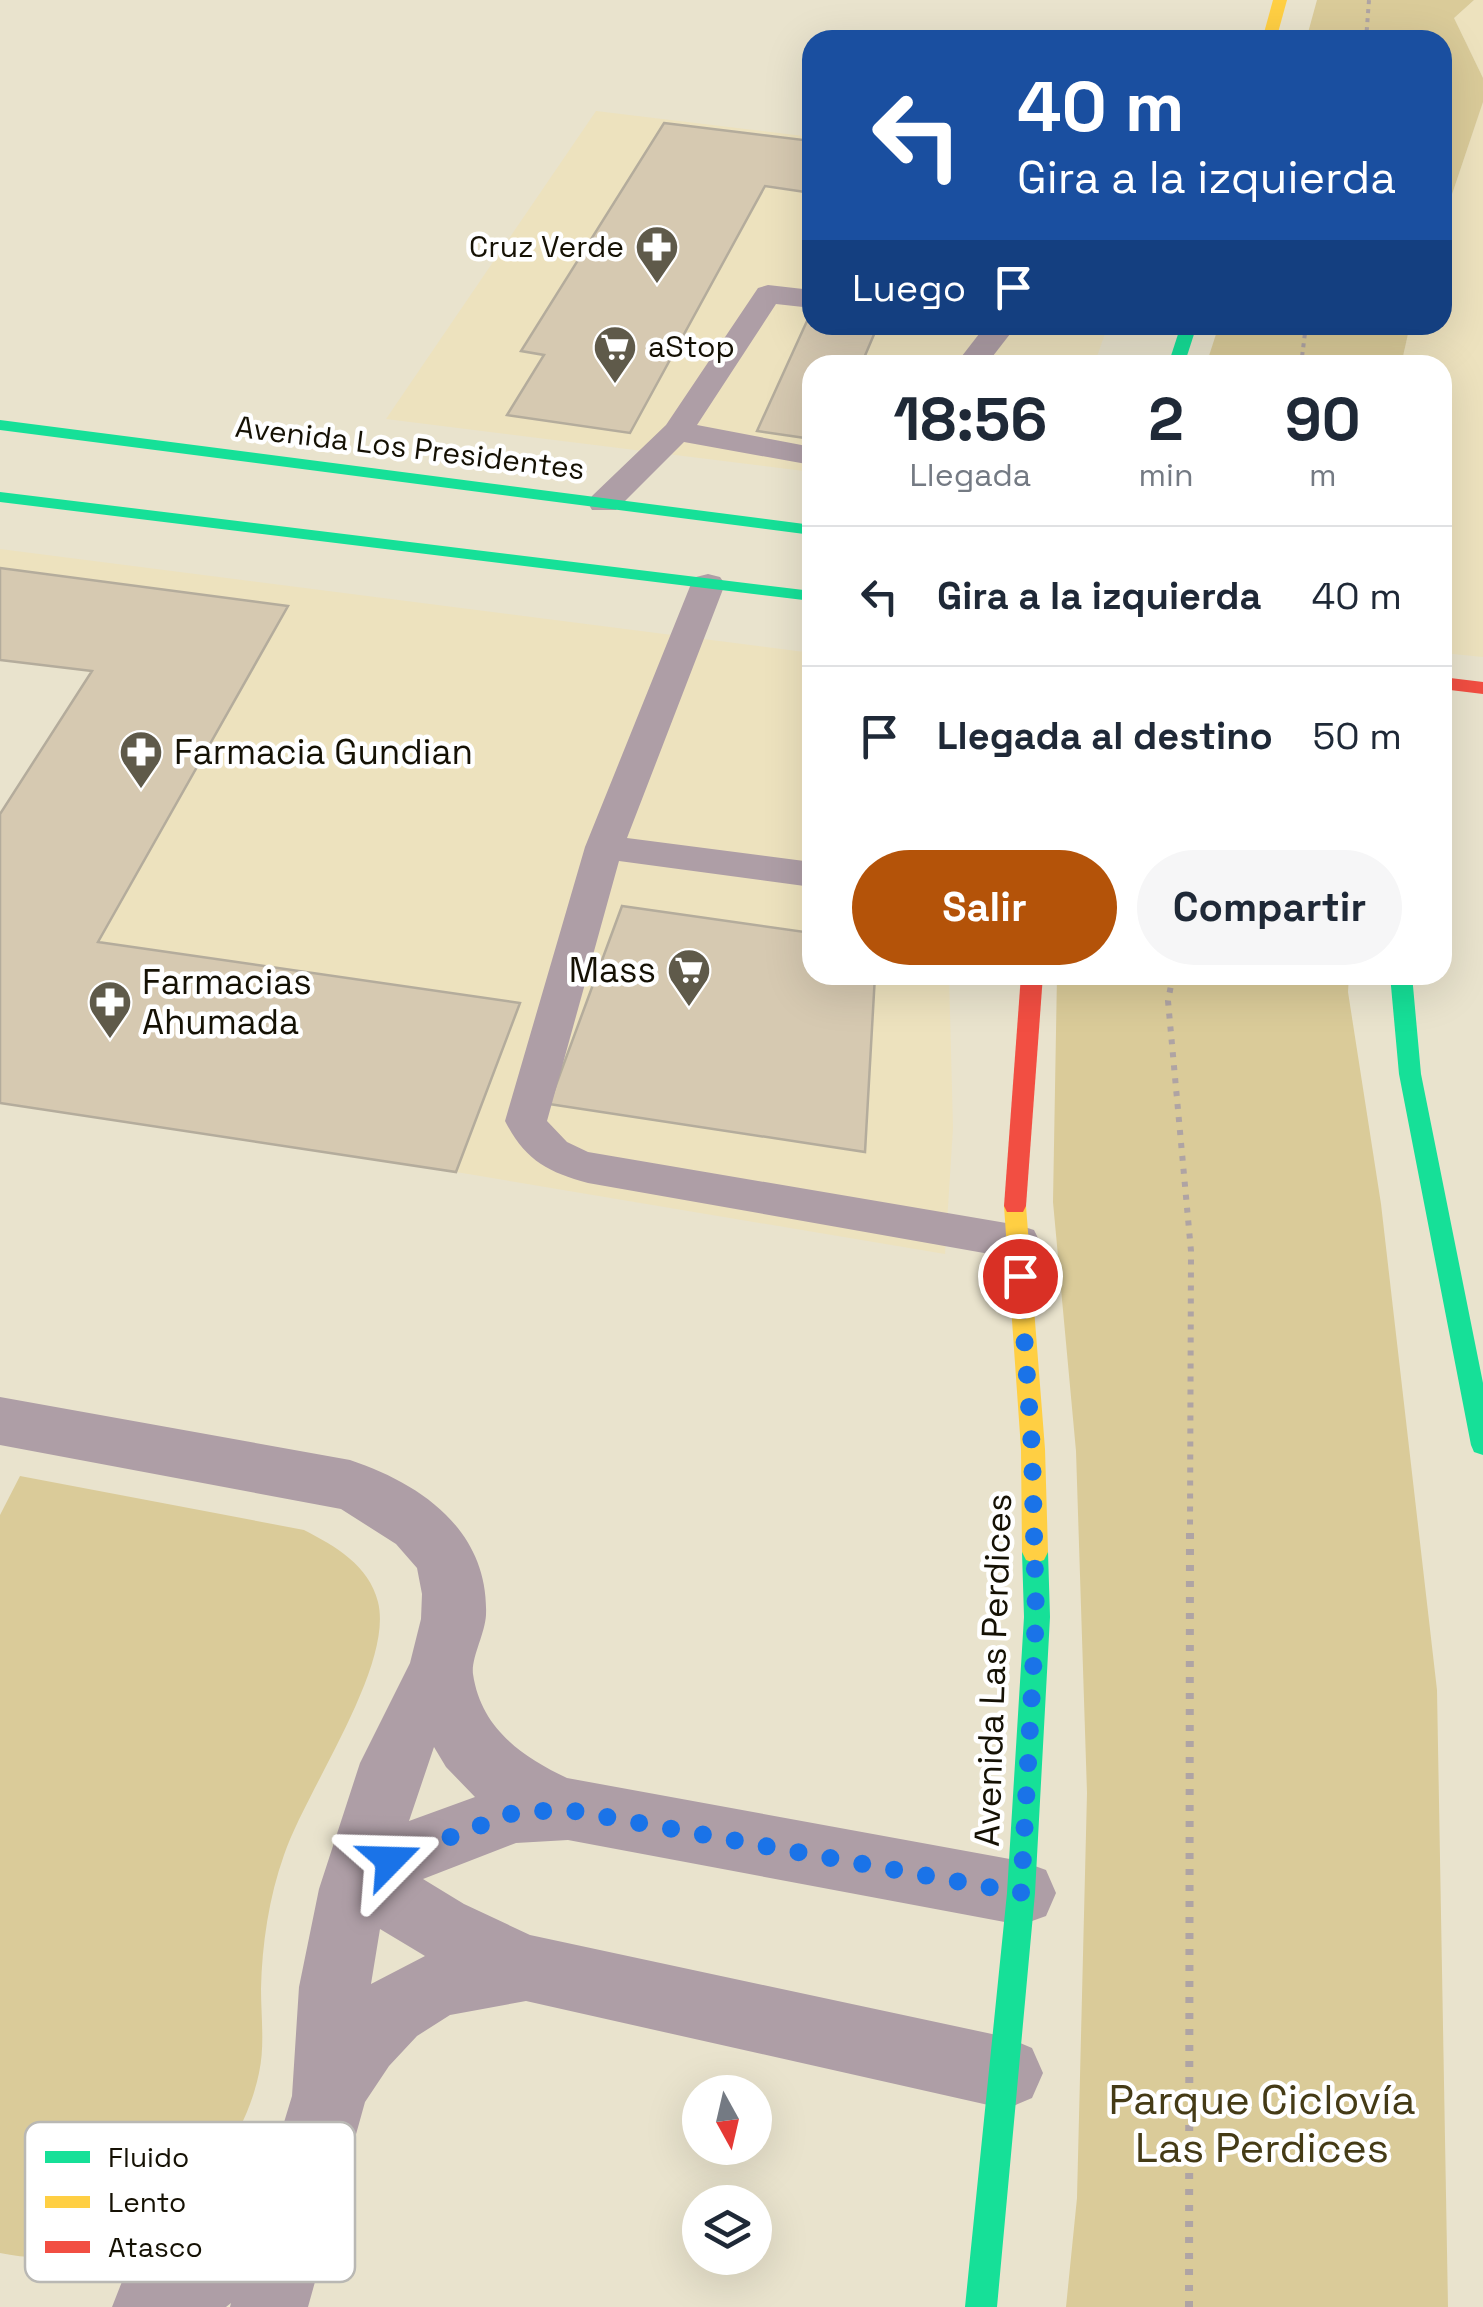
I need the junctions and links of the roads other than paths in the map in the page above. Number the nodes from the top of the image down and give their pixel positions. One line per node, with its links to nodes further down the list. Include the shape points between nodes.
1 (1280, 0): 2 (street)
2 (1272, 30)
3 (802, 298): 7 (lane, via 768,294)
4 (994, 335): 5 (lane)
5 (978, 355)
6 (0, 425): 10 (street, Avenida Los Presidentes)
7 (677, 431): 8 (lane); 10 (lane)
8 (802, 454)
9 (0, 497): 12 (street)
10 (604, 503): 11 (street, Avenida Los Presidentes)
11 (802, 529)
12 (708, 584): 13 (street); 16 (lane)
13 (802, 595)
14 (1452, 684): 15 (street)
15 (1483, 688)
16 (604, 847): 17 (lane); 20 (lane, via 526,1122 544,1150 574,1165)
17 (802, 874)
18 (1031, 985): 20 (street, Avenida Las Perdices, via 1015,1201)
19 (1403, 985): 22 (street, via 1410,1074)
20 (1018, 1242): 26 (street, Avenida Las Perdices, via 1036,1617)
21 (0, 1421): 23 (street, via 314,1477 382,1498 422,1528 450,1572 453,1616)
22 (1483, 1445)
23 (441, 1675): 24 (street, via 450,1716 466,1744 520,1792); 25 (street, via 395,1760)
24 (569, 1810): 25 (street, via 516,1812); 26 (street)
25 (359, 1872): 27 (street, via 404,1910); 29 (street, via 331,2020)
26 (1021, 1893): 28 (street, Avenida Las Perdices)
27 (528, 1968): 28 (street); 29 (street, via 447,1981 407,2003 378,2024)
28 (1006, 2073): 35 (street, Avenida Las Perdices)
29 (330, 2089): 30 (street)
30 (321, 2122)
31 (196, 2282): 33 (street)
32 (276, 2282): 34 (street)
33 (152, 2307)
34 (269, 2307)
35 (981, 2307)

